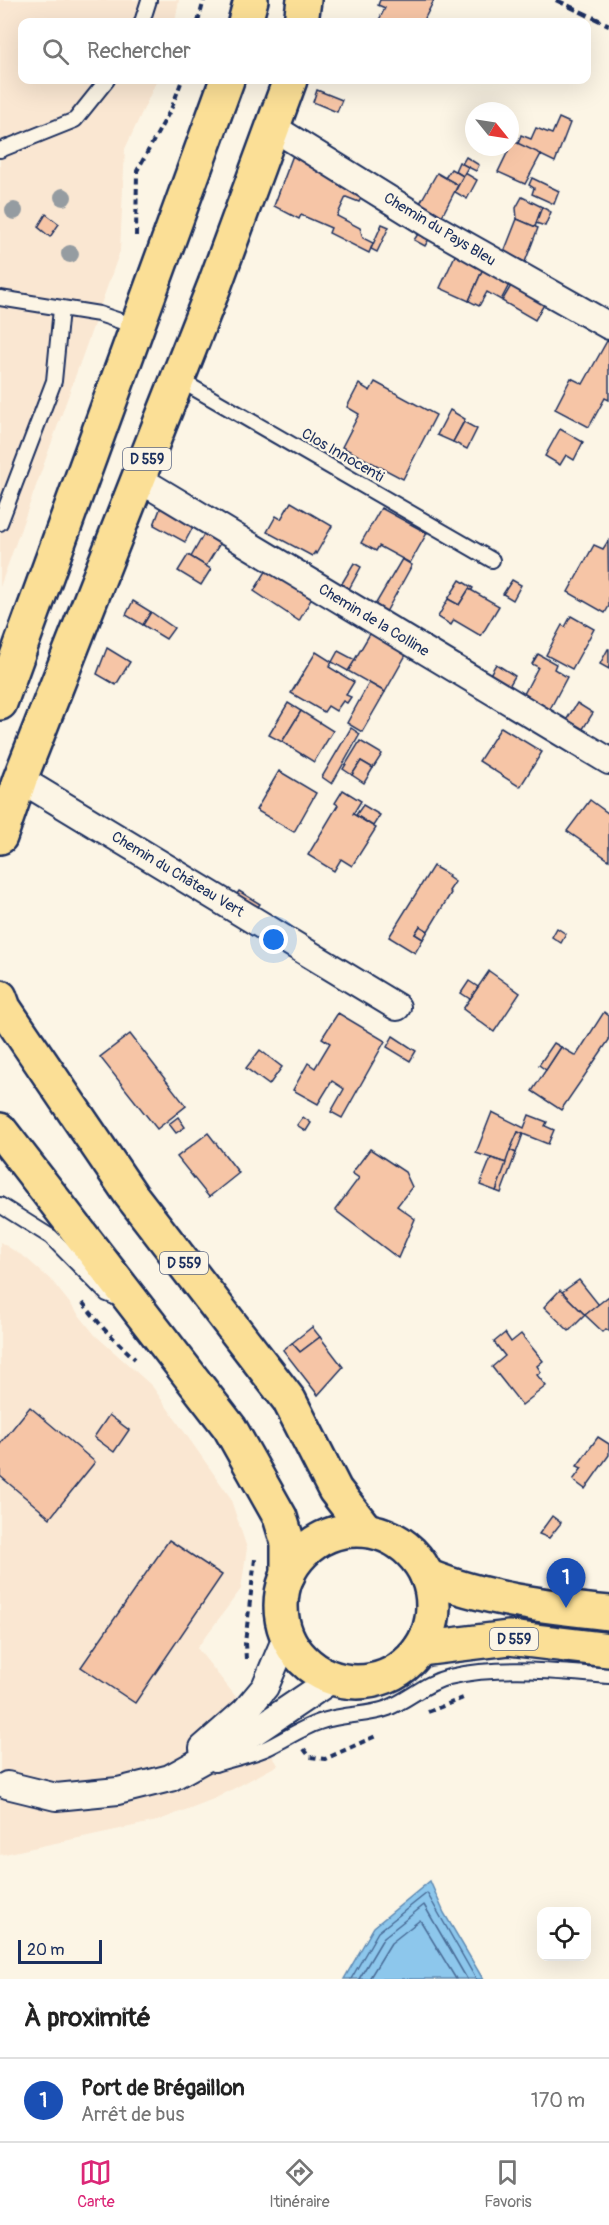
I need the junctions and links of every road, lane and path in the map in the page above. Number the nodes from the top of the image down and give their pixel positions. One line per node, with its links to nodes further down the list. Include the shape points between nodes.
1 (149, 0): 5 (lane)
2 (204, 0): 6 (path)
3 (251, 0): 7 (main road)
4 (304, 0): 8 (main road)
5 (143, 18)
6 (199, 18)
7 (246, 18)
8 (302, 18)
9 (103, 84): 14 (lane, via 75,120)
10 (181, 84): 15 (path, via 137,171)
11 (226, 84): 18 (main road)
12 (289, 84): 13 (main road, D 559)
13 (274, 128): 19 (street, Chemin du Pays Bleu, via 432,226); 20 (main road, D 559)
14 (0, 150)
15 (134, 244)
16 (0, 298): 17 (lane)
17 (61, 309): 18 (lane, via 99,314); 22 (lane, via 54,381)
18 (138, 327): 24 (main road)
19 (609, 327)
20 (178, 379): 21 (main road, D 559); 23 (lane, Clos Innocenti)
21 (139, 479): 25 (street, Chemin de la Colline); 26 (main road, D 559)
22 (0, 523)
23 (492, 560)
24 (0, 703)
25 (609, 761)
26 (20, 779): 27 (main road, D 559); 29 (street, Chemin du Château Vert)
27 (0, 837)
28 (0, 997): 35 (main road, D 559, via 131,1195 289,1400 335,1490)
29 (397, 1007)
30 (0, 1130): 33 (main road)
31 (0, 1205): 33 (lane, via 51,1237 107,1294)
32 (78, 1296): 34 (path, via 104,1329)
33 (135, 1305): 37 (main road, via 230,1428 247,1457 280,1516 288,1543)
34 (142, 1365)
35 (366, 1530): 37 (main road, via 342,1531 320,1539 301,1554); 38 (main road, via 403,1545)
36 (256, 1553): 43 (path, via 245,1642)
37 (288, 1575): 40 (main road, via 282,1594)
38 (427, 1576): 39 (main road, via 510,1599); 41 (main road, via 433,1613)
39 (609, 1613)
40 (287, 1635): 45 (main road, via 298,1654 315,1669); 50 (street, via 265,1687 245,1711)
41 (420, 1649): 42 (main road, D 559, via 509,1638); 45 (main road, via 391,1674 354,1682)
42 (609, 1650)
43 (247, 1664)
44 (609, 1676): 50 (lane, via 520,1670 448,1677 426,1684 385,1709 328,1719 267,1748)
45 (334, 1678): 50 (street, via 256,1730)
46 (473, 1695): 47 (path)
47 (420, 1716)
48 (388, 1730): 49 (path, via 325,1759 310,1757)
49 (300, 1744)
50 (170, 1778): 51 (street, via 118,1791 56,1797)
51 (2, 1784)

